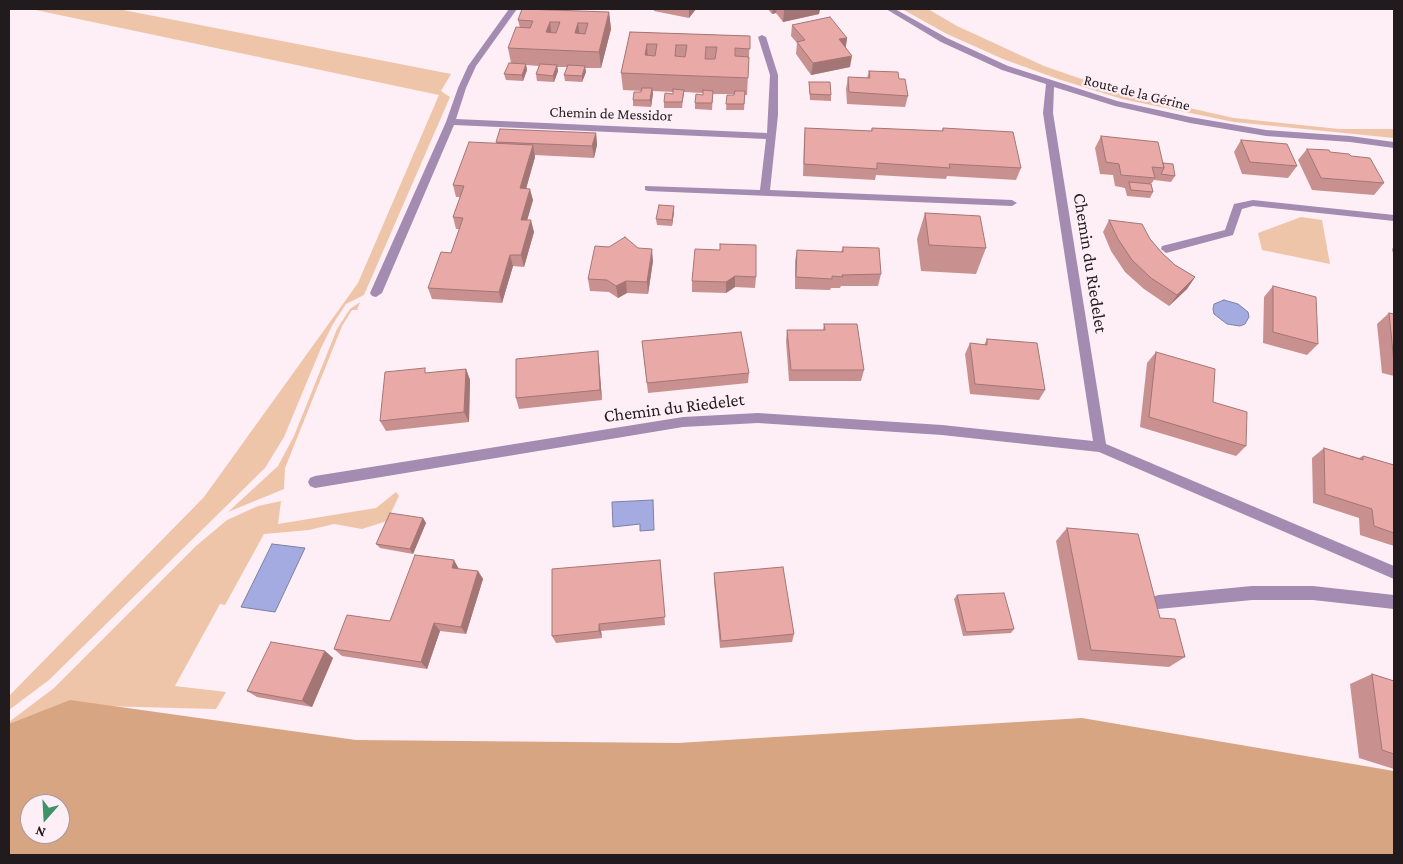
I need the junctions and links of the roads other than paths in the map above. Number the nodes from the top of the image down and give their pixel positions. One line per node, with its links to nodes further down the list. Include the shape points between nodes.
1 (513, 9): 5 (street, via 472,66)
2 (890, 9): 4 (street, Route de la Gérine, via 970,52)
3 (762, 37): 6 (street, via 774,75)
4 (1050, 84): 7 (street, Route de la Gérine, via 1149,112 1223,126); 14 (street, Chemin du Riedelet, via 1048,113)
5 (451, 122): 6 (street, Chemin de Messidor); 13 (street)
6 (770, 136): 9 (street)
7 (1394, 145)
8 (648, 188): 9 (street)
9 (765, 193): 10 (street)
10 (1012, 203)
11 (1394, 218): 12 (street, via 1253,203 1238,206 1229,232)
12 (1166, 249)
13 (376, 294)
14 (1100, 448): 15 (street, Chemin du Riedelet, via 942,430 747,418 683,422); 16 (street, Chemin du Riedelet)
15 (315, 482)
16 (1394, 573)
17 (1158, 602): 18 (street, via 1252,593 1313,593)
18 (1394, 602)

